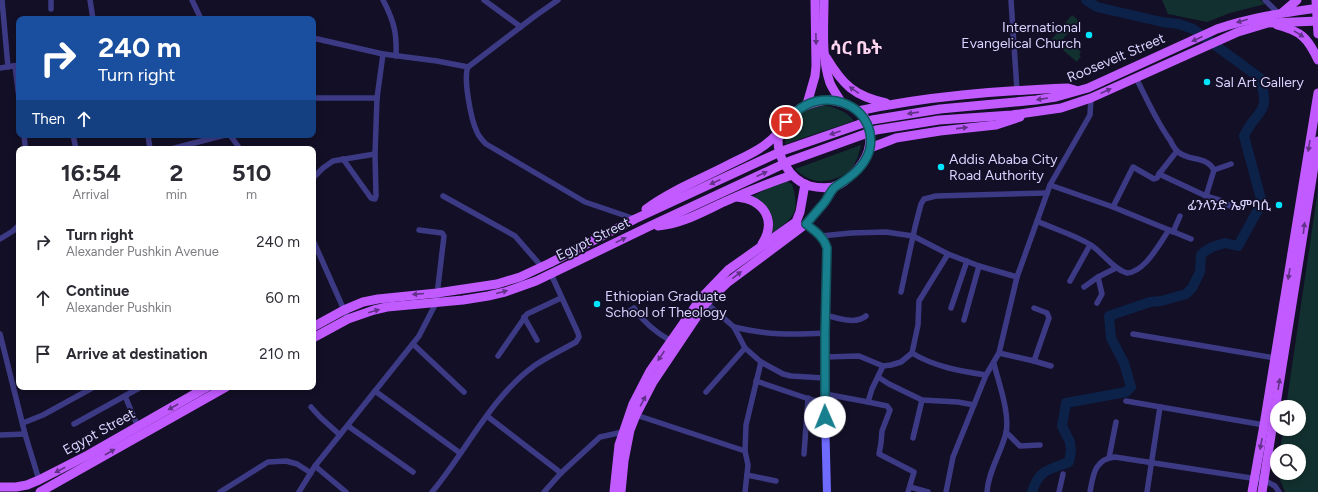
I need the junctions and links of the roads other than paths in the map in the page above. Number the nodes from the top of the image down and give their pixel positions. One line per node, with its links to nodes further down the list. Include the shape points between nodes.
1 (2, 0): 28 (street)
2 (51, 0): 14 (street)
3 (90, 0): 16 (street)
4 (192, 0): 17 (street)
5 (383, 0): 25 (street, via 397,37)
6 (484, 0): 20 (street)
7 (558, 0): 20 (street)
8 (815, 0): 39 (main road, one-way to 39, via 816,66)
9 (824, 0): 24 (main road)
10 (1011, 0): 32 (street)
11 (1265, 0): 15 (street)
12 (1298, 0): 15 (main road)
13 (1317, 5): 15 (main road, Roosevelt Street); 18 (main road)
14 (52, 9)
15 (1280, 13): 33 (main road, Roosevelt Street, one-way to 33, via 1240,21 1218,29)
16 (93, 16)
17 (200, 16)
18 (1317, 21): 19 (main road, Roosevelt Street); 21 (main road)
19 (1268, 23): 26 (main road, one-way to 26, via 1289,28 1305,37); 31 (main road, Roosevelt Street, via 1238,32)
20 (521, 26): 29 (street)
21 (1318, 34)
22 (316, 39): 23 (street)
23 (383, 54): 25 (street); 36 (street)
24 (824, 54): 38 (main road, via 831,84); 40 (main road, one-way to 24, via 871,100 846,85)
25 (396, 56): 29 (street)
26 (1318, 60)
27 (16, 66): 28 (street)
28 (8, 67): 30 (street)
29 (468, 67): 69 (street, via 466,77 470,105 476,130 486,144 585,202)
30 (0, 68)
31 (1136, 78): 37 (main road, Roosevelt Street, one-way to 31); 51 (street, via 1164,132)
32 (1017, 90): 33 (main road); 40 (main road)
33 (1080, 90): 42 (main road, Roosevelt Street, one-way to 42, via 1036,100)
34 (1318, 93): 125 (main road, one-way to 125)
35 (316, 98): 36 (street)
36 (377, 98): 52 (street)
37 (1091, 98): 41 (main road, Roosevelt Street, via 1061,108); 60 (street, via 1090,115)
38 (841, 102): 39 (main road, via 824,100); 42 (main road)
39 (807, 104): 43 (main road, via 795,112)
40 (890, 104): 42 (main road)
41 (1028, 113): 44 (main road, Roosevelt Street, via 940,120); 50 (main road, one-way to 41, via 896,138 1006,123)
42 (865, 116): 44 (main road); 69 (main road, Egypt Street, one-way to 69, via 782,151)
43 (780, 130): 56 (main road, via 778,146 781,158); 69 (main road, via 759,150 669,195 647,208)
44 (873, 134): 50 (main road); 72 (main road, Egypt Street, one-way to 44, via 790,161)
45 (24, 138): 48 (street)
46 (213, 138): 49 (street)
47 (1318, 141): 125 (main road, one-way to 47)
48 (25, 145)
49 (183, 146)
50 (870, 148): 61 (main road, via 861,166)
51 (1177, 151): 55 (street, via 1187,157 1207,161); 57 (street)
52 (375, 154): 53 (street); 53 (street, via 376,196 373,200)
53 (343, 159): 58 (street, via 333,161)
54 (1231, 164): 55 (street)
55 (1214, 170): 64 (street)
56 (790, 172): 59 (main road, via 798,181); 65 (main road)
57 (1160, 174): 64 (street); 66 (street, via 1154,179 1133,167)
58 (316, 175)
59 (805, 184): 61 (main road, via 821,188); 81 (main road, via 796,222)
60 (1050, 185): 62 (street); 66 (street)
61 (835, 186): 71 (main road)
62 (1047, 193): 70 (street); 77 (street, via 927,197 921,204)
63 (443, 196): 86 (street, via 515,236)
64 (1206, 196): 67 (street)
65 (736, 197): 72 (main road, via 685,220); 81 (main road, via 753,201 764,211 769,221 768,232)
66 (1113, 207): 75 (street)
67 (1232, 207)
68 (1180, 216): 75 (street)
69 (636, 219): 86 (main road, Egypt Street)
70 (1037, 221): 80 (street); 89 (street)
71 (806, 224): 76 (street); 96 (main road, one-way to 71)
72 (650, 226): 88 (main road, Egypt Street, one-way to 72)
73 (419, 230): 94 (street, via 442,233 444,236)
74 (16, 231): 78 (street)
75 (1171, 231): 79 (street); 87 (street, via 1141,267 1131,273)
76 (821, 236): 77 (street, via 886,232); 103 (street, via 827,248)
77 (913, 236): 83 (street); 93 (street)
78 (0, 239)
79 (1191, 239)
80 (1090, 245): 87 (street); 91 (street)
81 (761, 246): 96 (main road, via 728,270)
82 (316, 247): 101 (street)
83 (948, 254): 84 (street); 118 (street, via 919,301 918,325)
84 (967, 261): 85 (street); 99 (street)
85 (979, 266): 89 (street); 107 (street)
86 (542, 267): 94 (main road, Egypt Street, via 497,284)
87 (1116, 268): 90 (street)
88 (552, 274): 95 (street); 97 (main road, Egypt Street, one-way to 88, via 505,292)
89 (1017, 277): 119 (street)
90 (1098, 277): 92 (street); 98 (street, via 1102,294)
91 (1070, 281)
92 (1084, 287)
93 (901, 292)
94 (437, 293): 97 (street); 101 (main road, Egypt Street, one-way to 101, via 378,299)
95 (562, 298): 105 (street); 151 (street, via 578,333 576,342 534,366 496,403)
96 (704, 301): 109 (street); 115 (main road); 132 (main road)
97 (436, 303): 106 (main road, Egypt Street, one-way to 97, via 387,307); 116 (street)
98 (1097, 303)
99 (951, 308)
100 (1034, 308): 123 (street, via 1047,313 1049,318)
101 (344, 310): 106 (street); 108 (main road, Egypt Street)
102 (623, 315): 115 (street, via 634,308 642,319)
103 (825, 315): 104 (street, via 851,320); 111 (street)
104 (866, 316)
105 (524, 317): 114 (street); 120 (street)
106 (348, 319): 113 (main road, Egypt Street)
107 (964, 320)
108 (316, 325)
109 (734, 328): 111 (street, via 756,333); 117 (street)
110 (0, 334): 121 (street)
111 (825, 334): 122 (street)
112 (1133, 334): 125 (street)
113 (316, 336)
114 (537, 340)
115 (671, 341): 132 (main road, one-way to 132)
116 (413, 344): 138 (street); 139 (street)
117 (745, 348): 124 (street); 140 (street)
118 (912, 353): 127 (street, via 896,364); 130 (street, via 931,363)
119 (998, 353): 123 (street); 126 (street)
120 (498, 356)
121 (3, 357): 153 (street)
122 (825, 357): 127 (street, via 859,356); 131 (street)
123 (1034, 361): 128 (street)
124 (761, 362): 131 (street, via 783,374); 133 (street)
125 (1277, 363): 155 (main road); 178 (main road, one-way to 125)
126 (994, 364): 130 (street); 159 (street, via 1005,410)
127 (883, 366): 129 (street)
128 (1051, 366)
129 (878, 376): 144 (street); 146 (street)
130 (986, 376): 147 (street)
131 (824, 378): 143 (street)
132 (650, 380): 150 (main road, one-way to 132); 158 (main road, via 633,404)
133 (756, 381): 142 (street); 165 (street, via 746,425)
134 (88, 390): 153 (street)
135 (136, 390): 141 (street)
136 (202, 390): 157 (main road, Egypt Street, one-way to 157)
137 (221, 390): 182 (main road, Egypt Street, one-way to 137)
138 (375, 392): 156 (street); 166 (street)
139 (464, 392)
140 (706, 392)
141 (125, 396): 154 (street); 157 (street)
142 (808, 398): 143 (street); 167 (street)
143 (825, 398): 146 (street); 191 (street)
144 (922, 400): 147 (street); 163 (street)
145 (1126, 401): 149 (street)
146 (868, 402): 181 (street, via 887,406 890,410 882,431 879,454 912,470 914,474)
147 (974, 405): 193 (street, via 953,457)
148 (311, 407): 162 (street)
149 (1160, 407): 155 (street); 169 (street)
150 (636, 415): 165 (street); 189 (main road, via 630,430)
151 (487, 416): 166 (street); 173 (street)
152 (1116, 422): 168 (street)
153 (23, 423): 160 (street)
154 (74, 424)
155 (1264, 424): 176 (main road, one-way to 176)
156 (348, 426): 162 (street); 171 (street)
157 (138, 427): 177 (main road, Egypt Street, one-way to 177)
158 (623, 432): 173 (street, via 600,437); 188 (main road, via 619,445)
159 (1006, 432): 164 (street, via 1020,446); 194 (street)
160 (25, 434): 161 (street); 177 (street)
161 (0, 435)
162 (340, 435): 170 (street)
163 (913, 438)
164 (1040, 445)
165 (745, 451): 175 (street)
166 (460, 453): 186 (street)
167 (804, 454)
168 (1109, 458): 169 (street); 196 (street, via 1095,470)
169 (1152, 463): 176 (street); 197 (street)
170 (315, 466): 172 (street); 185 (street)
171 (413, 472)
172 (311, 473): 183 (street, via 286,461 268,462); 184 (street)
173 (561, 473): 187 (street)
174 (1063, 474): 195 (street)
175 (747, 475): 179 (street); 190 (street)
176 (1254, 478): 178 (street); 198 (main road)
177 (39, 480): 180 (main road, Egypt Street, via 16,487)
178 (1264, 480): 199 (main road); 200 (street, via 1275,486)
179 (776, 481)
180 (0, 487)
181 (909, 490): 192 (street)
182 (40, 492)
183 (220, 492)
184 (299, 492)
185 (346, 492)
186 (432, 492)
187 (544, 492)
188 (614, 492)
189 (621, 492)
190 (744, 492)
191 (827, 492)
192 (928, 492)
193 (946, 492)
194 (987, 492)
195 (1059, 492)
196 (1090, 492)
197 (1147, 492)
198 (1252, 492)
199 (1262, 492)
200 (1279, 492)

